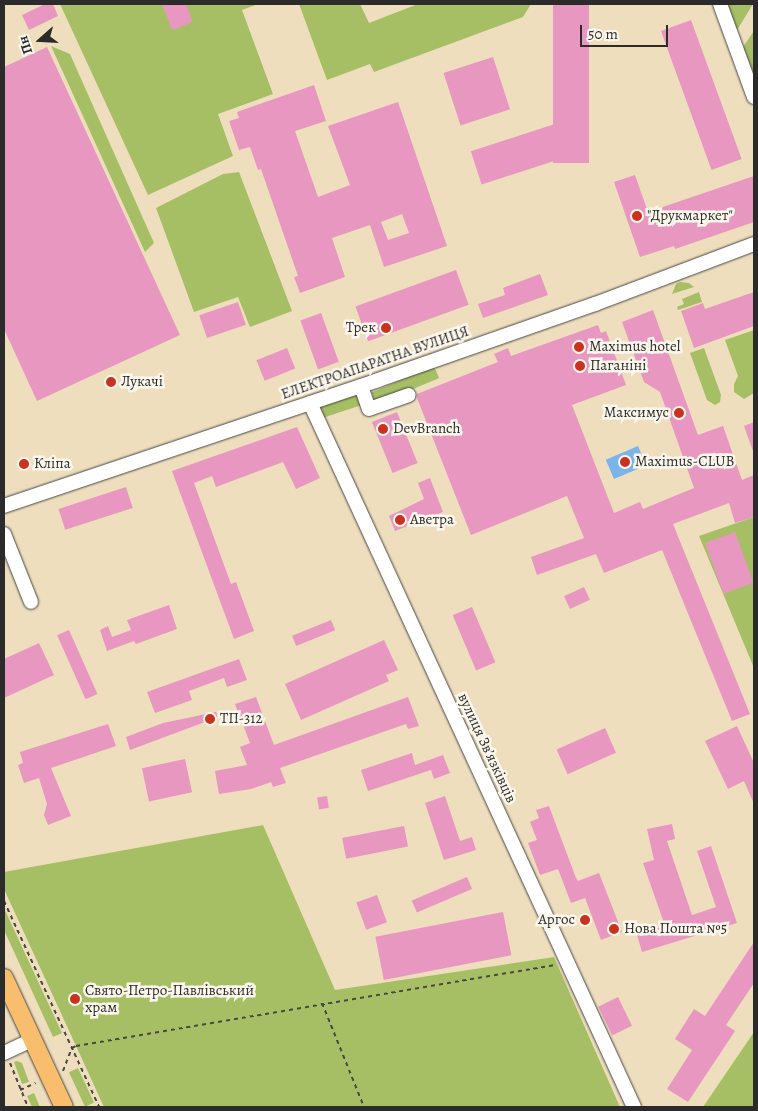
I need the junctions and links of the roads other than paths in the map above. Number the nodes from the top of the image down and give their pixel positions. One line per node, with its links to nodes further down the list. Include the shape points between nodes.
1 (720, 4): 2 (street)
2 (754, 97)
3 (754, 244): 4 (street, ЕЛЕКТРОАПАРАТНА ВУЛИЦЯ)
4 (361, 386): 5 (street, via 369,409); 6 (street, ЕЛЕКТРОАПАРАТНА ВУЛИЦЯ)
5 (409, 395)
6 (310, 404): 7 (street, ЕЛЕКТРОАПАРАТНА ВУЛИЦЯ); 14 (street, вулиця Звʼязківців)
7 (4, 506)
8 (4, 534): 9 (street)
9 (32, 602)
10 (4, 978): 11 (main road)
11 (32, 1040): 12 (street); 13 (main road)
12 (5, 1053)
13 (64, 1107)
14 (634, 1107)

